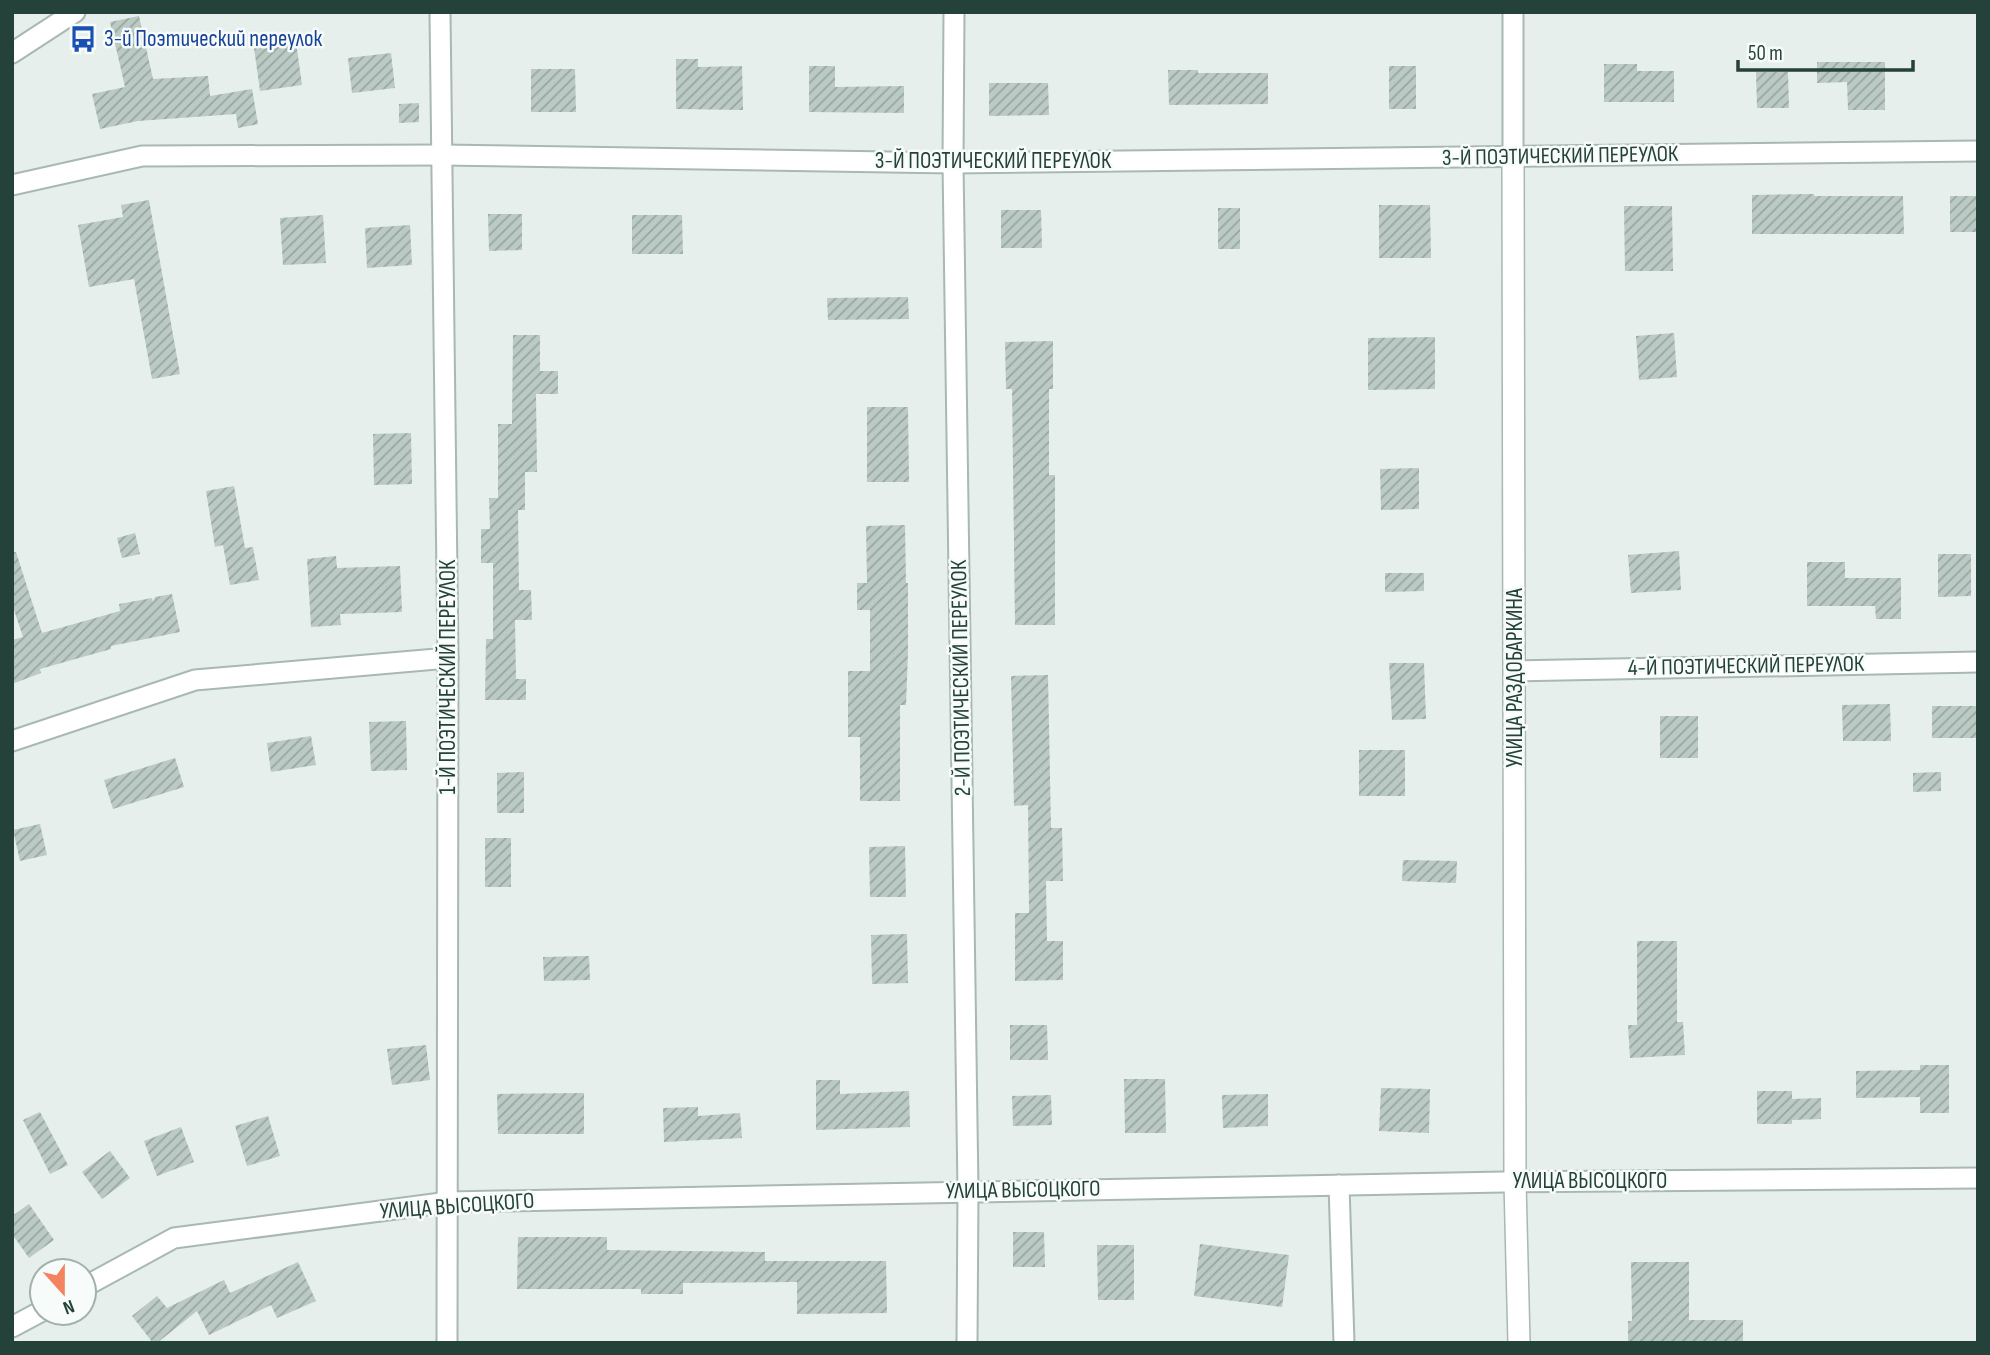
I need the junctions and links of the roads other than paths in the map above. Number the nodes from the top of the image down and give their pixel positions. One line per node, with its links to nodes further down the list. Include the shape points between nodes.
1 (75, 12): 5 (street)
2 (440, 12): 7 (street, 1-Й ПОЭТИЧЕСКИЙ ПЕРЕУЛОК)
3 (954, 12): 9 (street, 2-Й ПОЭТИЧЕСКИЙ ПЕРЕУЛОК)
4 (1513, 12): 8 (street, УЛИЦА РАЗДОБАРКИНА)
5 (12, 53)
6 (1978, 152): 8 (street, 3-Й ПОЭТИЧЕСКИЙ ПЕРЕУЛОК)
7 (443, 155): 9 (street, 3-Й ПОЭТИЧЕСКИЙ ПЕРЕУЛОК); 10 (street, 3-Й ПОЭТИЧЕСКИЙ ПЕРЕУЛОК, via 142,156); 11 (street, 1-Й ПОЭТИЧЕСКИЙ ПЕРЕУЛОК)
8 (1513, 157): 9 (street, 3-Й ПОЭТИЧЕСКИЙ ПЕРЕУЛОК); 13 (street, УЛИЦА РАЗДОБАРКИНА)
9 (953, 163): 18 (street, 2-Й ПОЭТИЧЕСКИЙ ПЕРЕУЛОК)
10 (12, 185)
11 (448, 657): 14 (street, via 195,680); 19 (street, 1-Й ПОЭТИЧЕСКИЙ ПЕРЕУЛОК)
12 (1978, 662): 13 (street, 4-Й ПОЭТИЧЕСКИЙ ПЕРЕУЛОК)
13 (1515, 671): 16 (street, УЛИЦА РАЗДОБАРКИНА)
14 (12, 741)
15 (1978, 1178): 16 (street, УЛИЦА ВЫСОЦКОГО)
16 (1515, 1182): 17 (street, УЛИЦА ВЫСОЦКОГО); 26 (street, УЛИЦА РАЗДОБАРКИНА)
17 (1339, 1185): 18 (street, УЛИЦА ВЫСОЦКОГО); 25 (street)
18 (968, 1191): 19 (street, УЛИЦА ВЫСОЦКОГО); 24 (street, 2-Й ПОЭТИЧЕСКИЙ ПЕРЕУЛОК)
19 (449, 1202): 20 (street, УЛИЦА ВЫСОЦКОГО, via 174,1238); 23 (street, 1-Й ПОЭТИЧЕСКИЙ ПЕРЕУЛОК)
20 (98, 1279)
21 (28, 1318): 22 (street)
22 (12, 1327)
23 (447, 1343)
24 (967, 1343)
25 (1344, 1343)
26 (1519, 1343)

